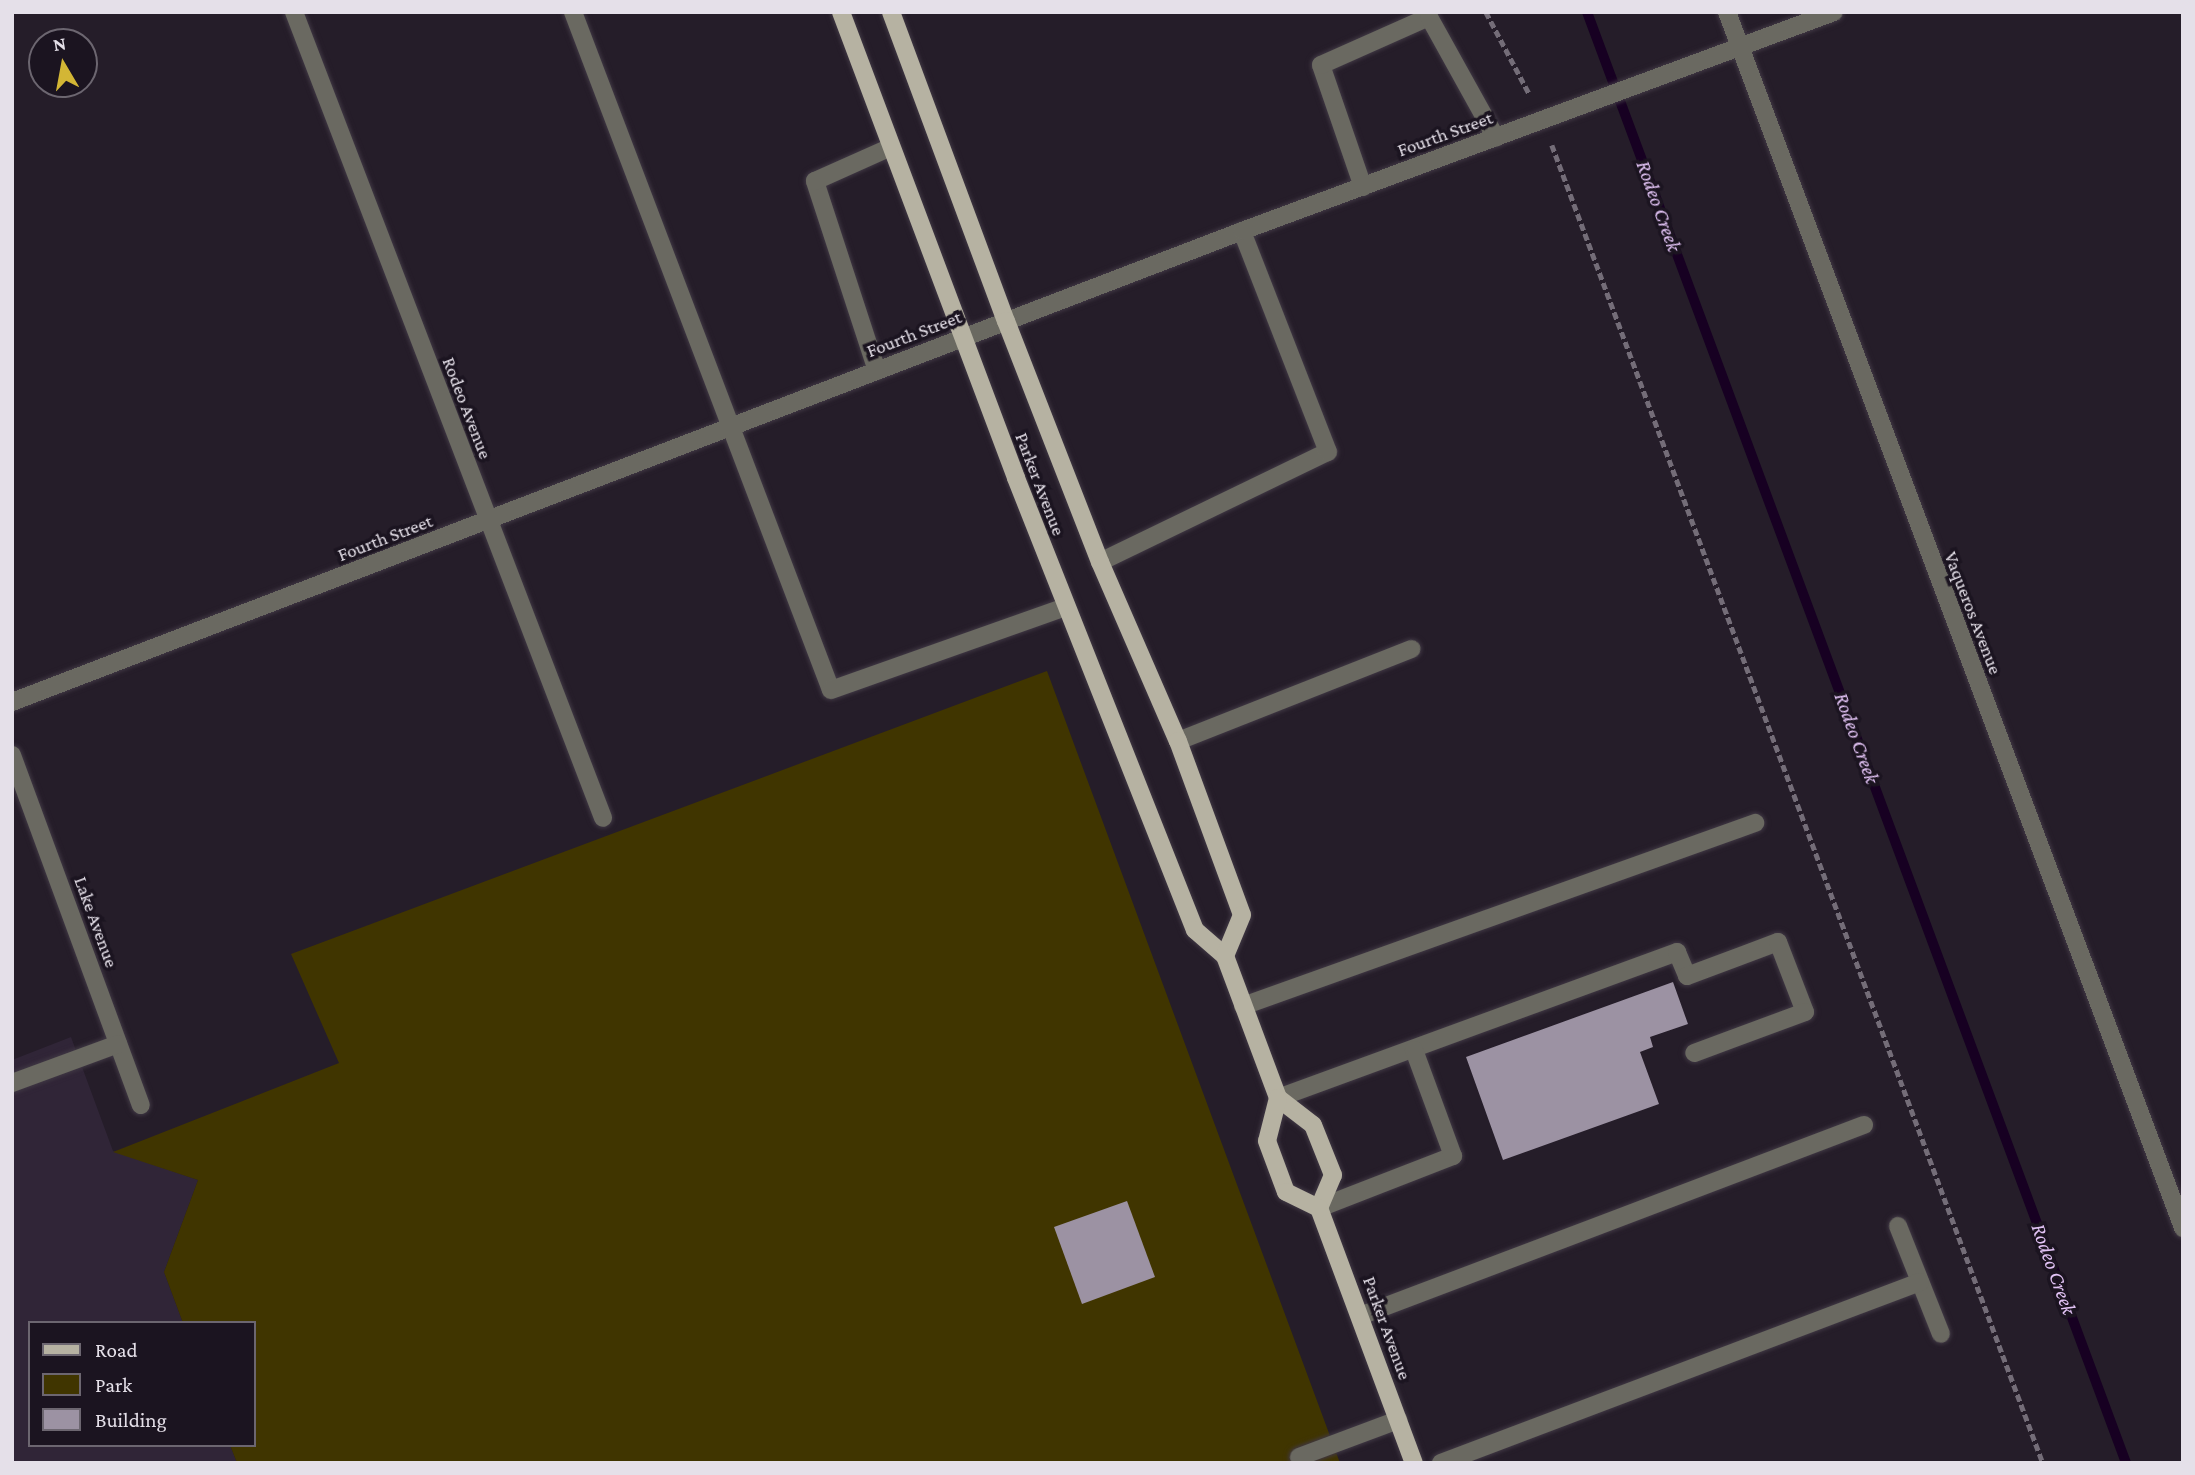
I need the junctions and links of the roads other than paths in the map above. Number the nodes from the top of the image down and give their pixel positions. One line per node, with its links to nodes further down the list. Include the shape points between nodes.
1 (294, 12): 17 (street, Rodeo Avenue)
2 (573, 12): 16 (street)
3 (841, 12): 10 (main road, Parker Avenue)
4 (891, 12): 13 (main road, Parker Avenue)
5 (1727, 12): 8 (street, Vaqueros Avenue)
6 (1834, 12): 8 (street, Fourth Street)
7 (1428, 15): 9 (street); 11 (street, via 1321,65)
8 (1737, 47): 9 (street, Fourth Street); 37 (street, Vaqueros Avenue)
9 (1496, 138): 11 (street, Fourth Street)
10 (891, 147): 14 (main road, Parker Avenue); 15 (street, via 814,181)
11 (1363, 187): 12 (street, Fourth Street)
12 (1242, 231): 13 (street, Fourth Street); 18 (street, via 1328,452)
13 (1006, 321): 14 (street, Fourth Street); 18 (main road, Parker Avenue)
14 (962, 338): 15 (street, Fourth Street); 19 (main road, Parker Avenue)
15 (877, 371): 16 (street, Fourth Street)
16 (729, 427): 17 (street, Fourth Street); 19 (street, via 831,691)
17 (487, 521): 21 (street, Fourth Street); 24 (street, Rodeo Avenue)
18 (1100, 562): 22 (main road, Parker Avenue)
19 (1065, 607): 26 (main road, Parker Avenue, via 1195,930)
20 (1412, 649): 22 (street)
21 (12, 702)
22 (1178, 741): 26 (main road, Parker Avenue, via 1242,915)
23 (12, 755): 28 (street, Lake Avenue)
24 (603, 818)
25 (1755, 823): 27 (street)
26 (1225, 956): 27 (main road, Parker Avenue)
27 (1243, 1006): 32 (main road, Parker Avenue)
28 (118, 1044): 31 (street); 33 (street, Lake Avenue)
29 (1414, 1050): 30 (street, via 1676,952 1688,976 1778,942 1805,1012); 32 (street); 35 (street, via 1453,1156)
30 (1694, 1053)
31 (12, 1083)
32 (1278, 1098): 35 (main road, via 1313,1125 1333,1175); 35 (main road, via 1267,1141 1281,1179 1286,1192)
33 (141, 1105)
34 (1864, 1125): 39 (street)
35 (1320, 1208): 39 (main road, Parker Avenue)
36 (1898, 1226): 38 (street)
37 (2183, 1228)
38 (1920, 1282): 40 (street); 44 (street)
39 (1360, 1316): 41 (main road, Parker Avenue)
40 (1941, 1334)
41 (1398, 1420): 42 (street); 43 (main road, Parker Avenue)
42 (1299, 1457)
43 (1414, 1463)
44 (1441, 1463)

